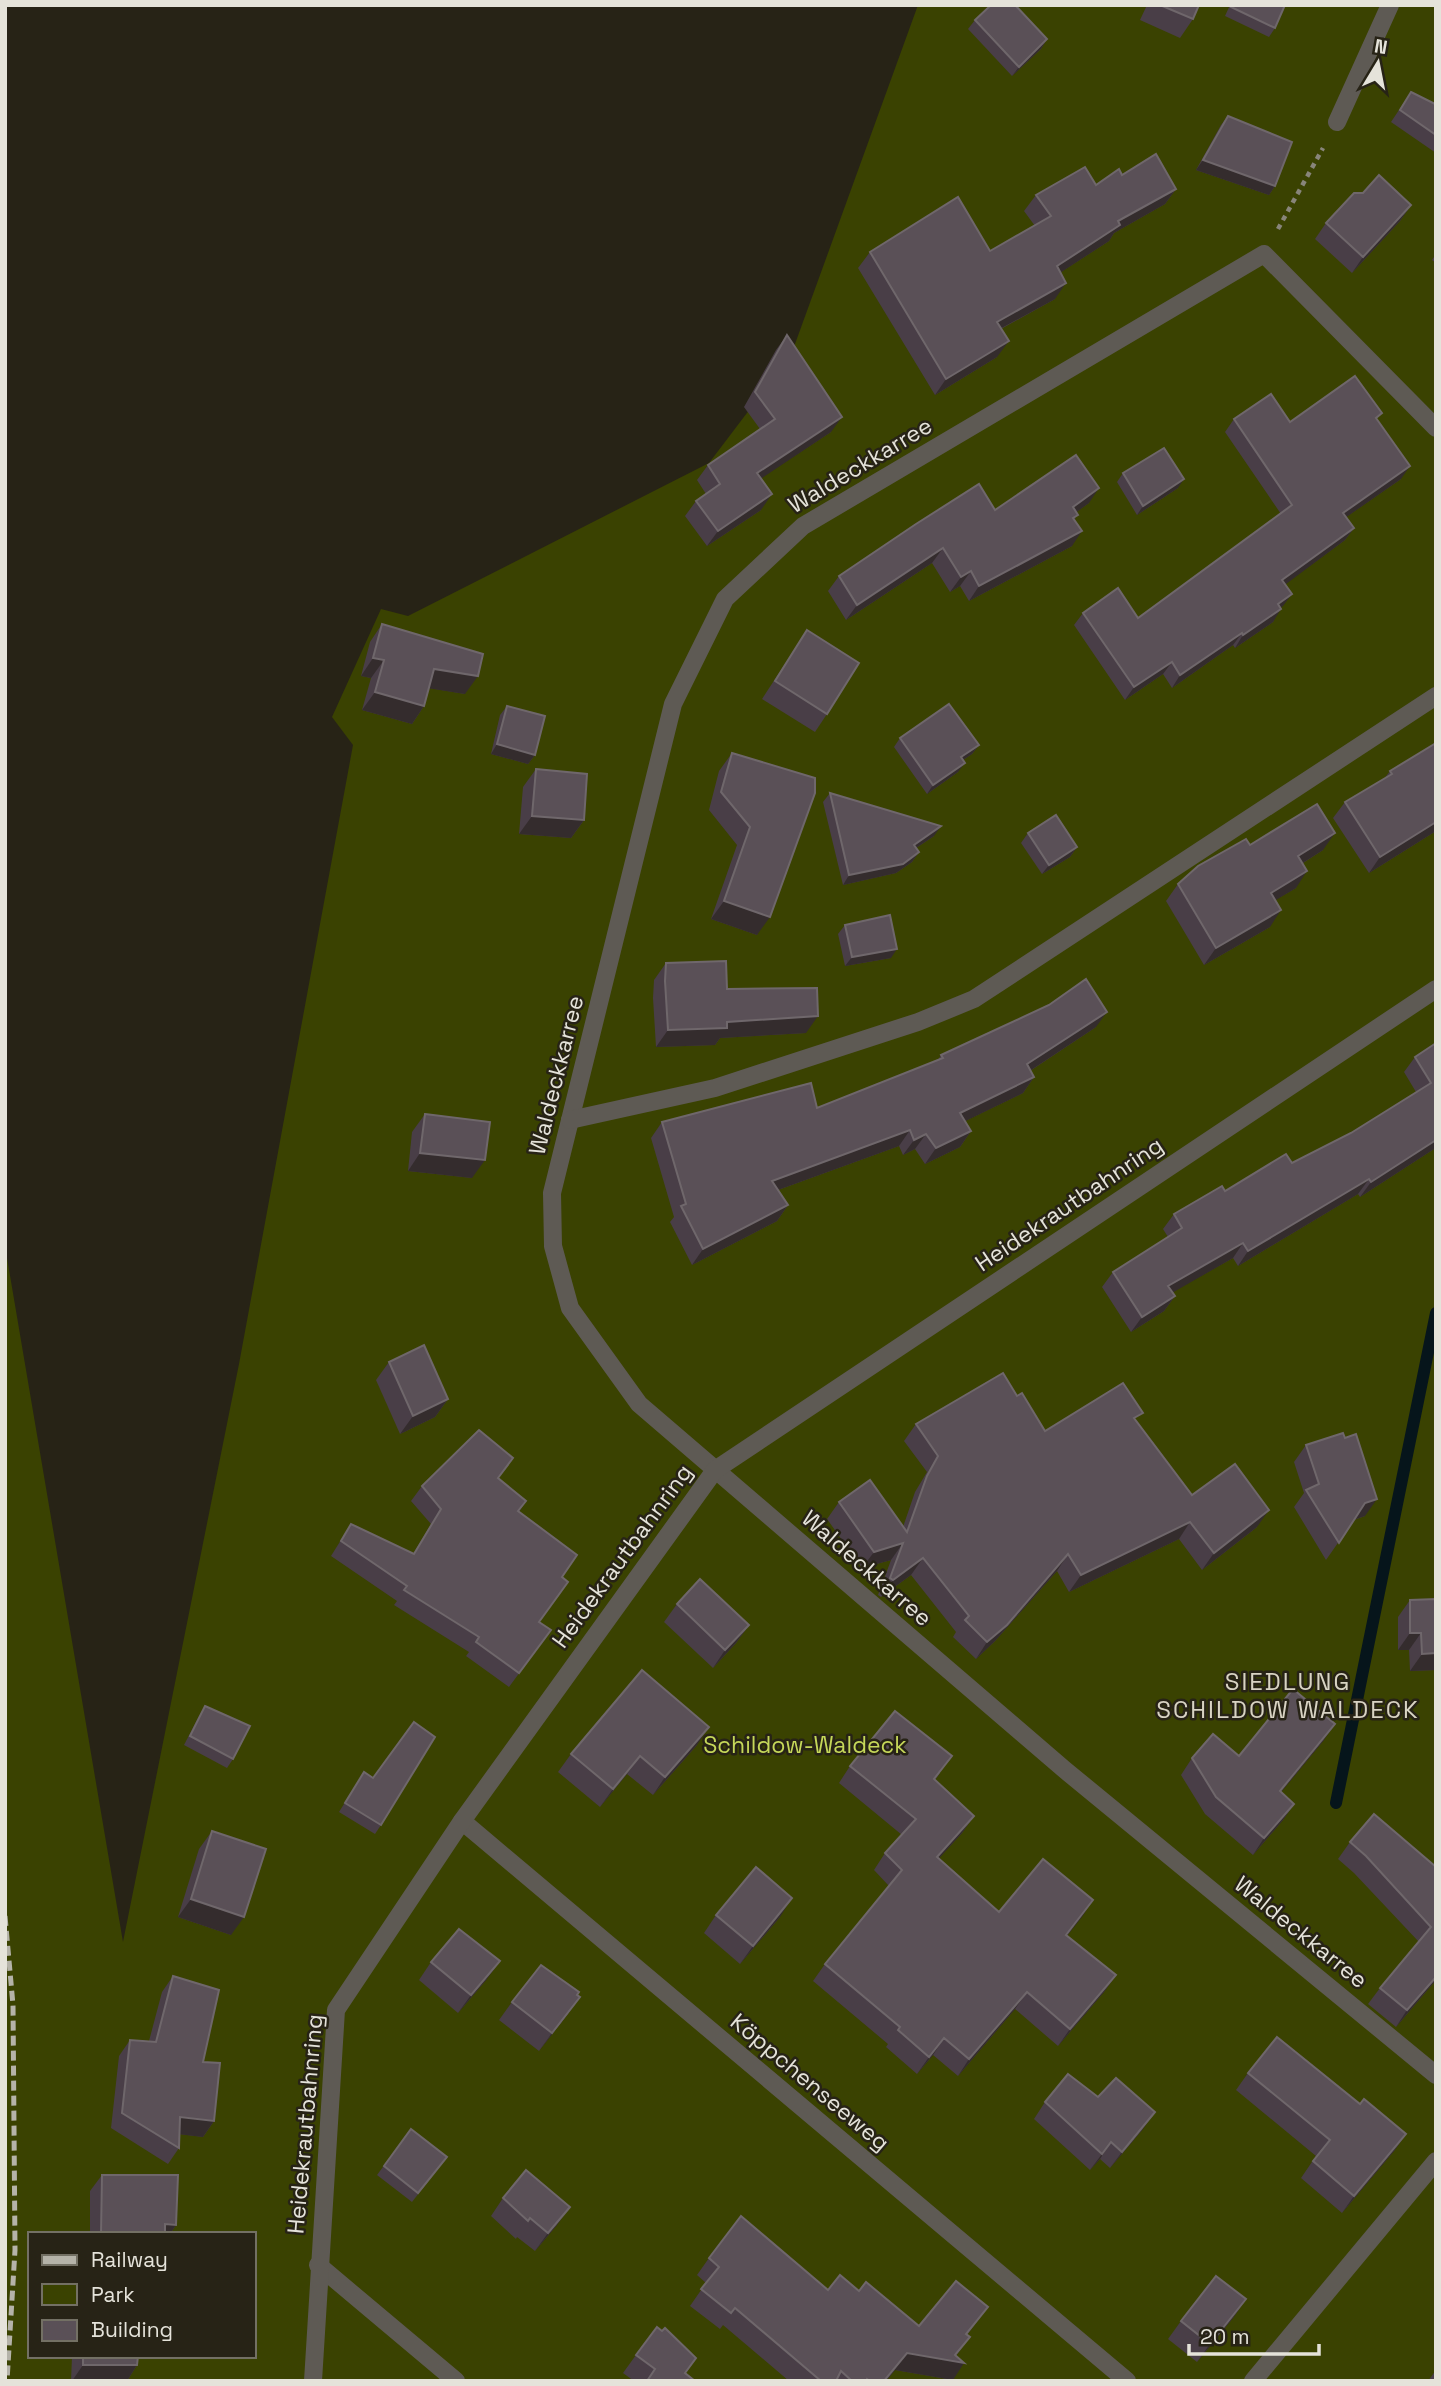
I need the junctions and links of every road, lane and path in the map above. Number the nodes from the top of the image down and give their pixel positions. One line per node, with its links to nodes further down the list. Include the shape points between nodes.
1 (1390, 5): 2 (lane)
2 (1337, 122)
3 (1312, 169): 4 (path)
4 (1264, 254): 5 (lane); 8 (lane, Waldeckkarree, via 803,526 725,599 673,704)
5 (1436, 428)
6 (1436, 696): 8 (lane, via 974,999 918,1022 715,1088)
7 (1436, 989): 9 (lane, Heidekrautbahnring)
8 (570, 1120): 9 (lane, Waldeckkarree, via 552,1193 553,1246 570,1308 639,1404)
9 (715, 1469): 10 (lane, Heidekrautbahnring); 11 (lane, Waldeckkarree, via 1065,1770)
10 (462, 1821): 13 (lane, Heidekrautbahnring, via 336,2010); 16 (lane, Köppchenseeweg)
11 (1436, 2075)
12 (1436, 2161): 17 (lane)
13 (318, 2265): 14 (lane, Heidekrautbahnring); 15 (lane)
14 (313, 2381)
15 (456, 2381)
16 (1127, 2381)
17 (1253, 2381)

